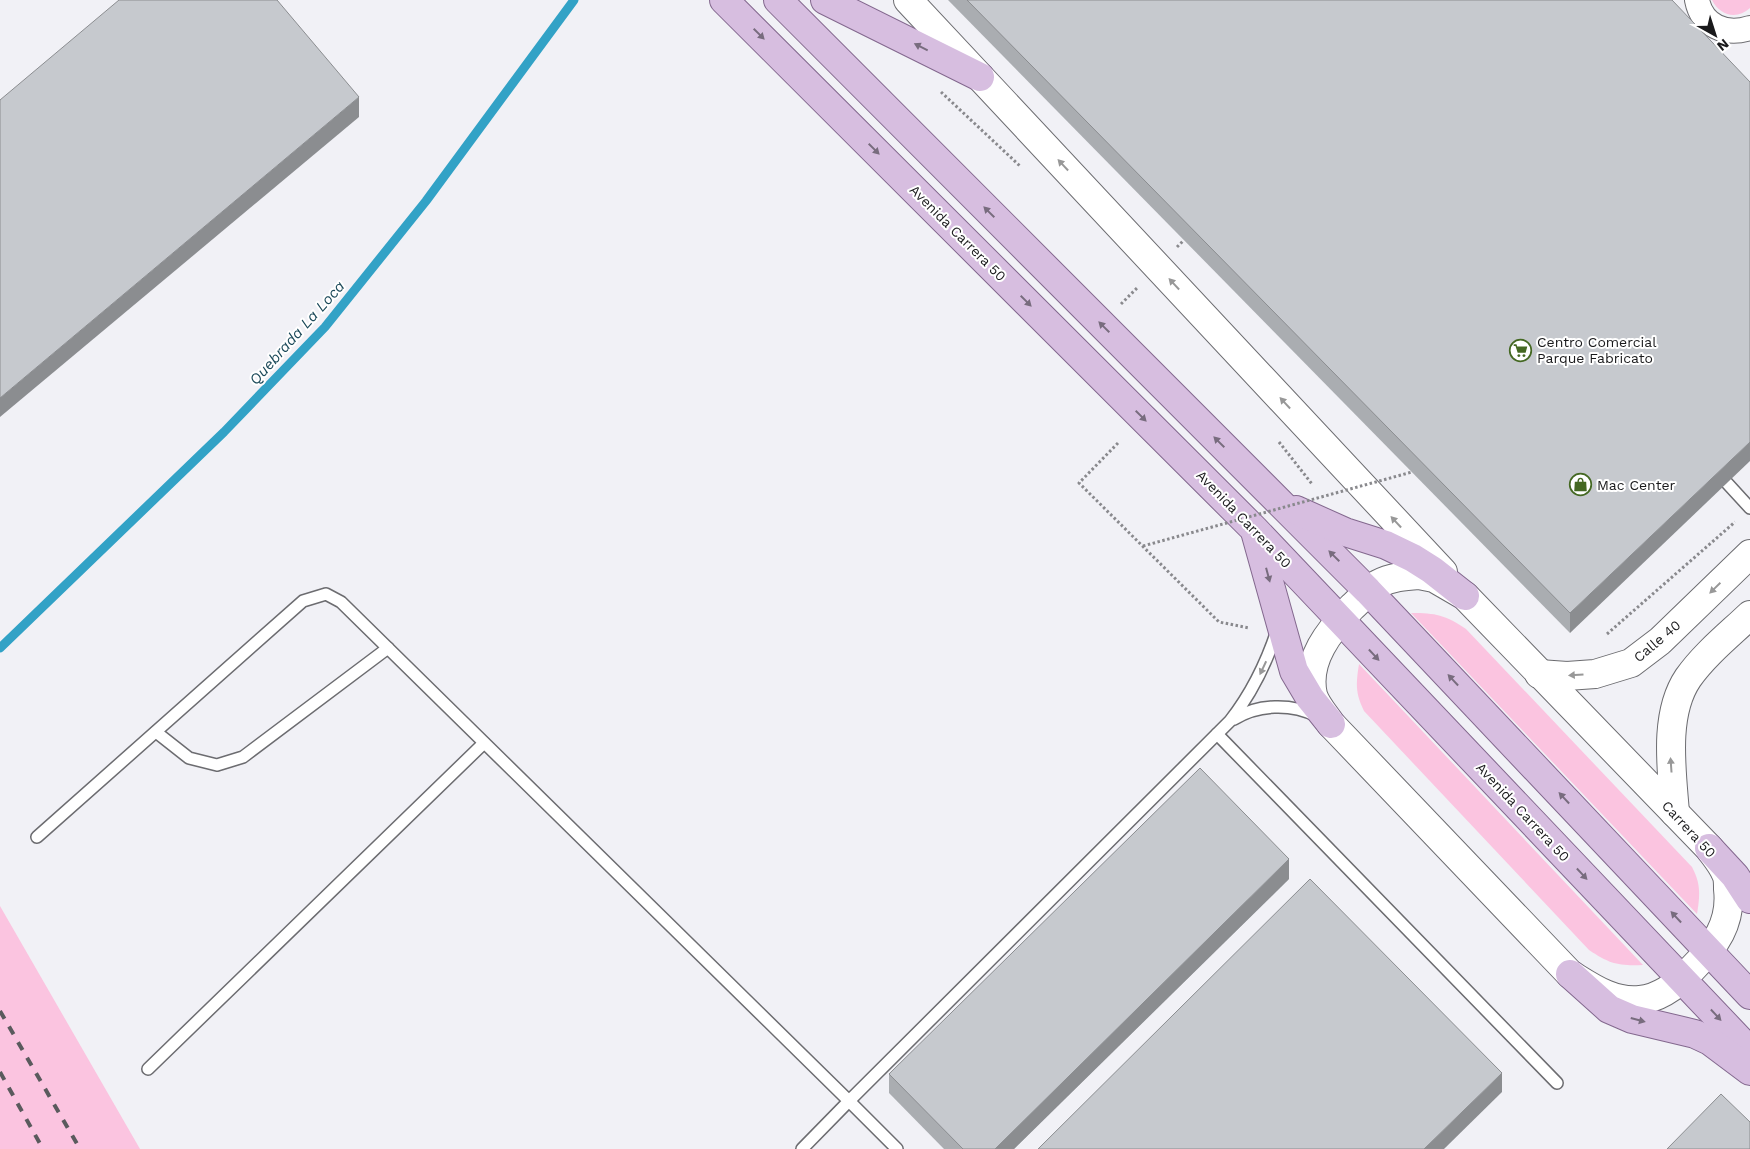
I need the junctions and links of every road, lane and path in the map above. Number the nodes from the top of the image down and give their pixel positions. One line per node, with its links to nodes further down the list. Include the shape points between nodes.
1 (724, 0): 15 (main road, Avenida Carrera 50, one-way to 15)
2 (778, 0): 12 (main road, one-way to 2)
3 (825, 0): 8 (main road, one-way to 3)
4 (908, 0): 8 (main road)
5 (1697, 0): 6 (street, via 1705,19 1715,27)
6 (1739, 29): 7 (street)
7 (1750, 42)
8 (980, 77): 19 (main road, one-way to 8)
9 (1118, 443): 16 (path, via 1079,483)
10 (1412, 472): 16 (path, bridge)
11 (1727, 483): 13 (lane)
12 (1281, 504): 18 (main road, one-way to 12); 19 (main road, via 1413,558)
13 (1750, 508)
14 (1736, 521): 24 (path)
15 (1254, 528): 21 (main road, Avenida Carrera 50); 22 (main road, one-way to 22)
16 (1143, 546): 23 (path, via 1219,622)
17 (1750, 554): 26 (main road, Calle 40, one-way to 26, via 1660,640 1631,663 1595,674)
18 (1368, 591): 19 (main road, Carrera 50, via 1398,577 1419,575 1434,578); 21 (main road, Carrera 50); 36 (main road, one-way to 18)
19 (1465, 596): 26 (main road, Carrera 50)
20 (1750, 615): 32 (main road, one-way to 20, via 1670,755 1677,704 1688,679 1706,657)
21 (1341, 619): 28 (main road, Carrera 50, via 1324,639 1312,674 1313,695); 38 (main road, Avenida Carrera 50, one-way to 38)
22 (1280, 622): 27 (lane, one-way to 27, via 1265,664 1241,708); 28 (main road, via 1297,678)
23 (1249, 628)
24 (1608, 634)
25 (388, 648): 29 (lane, via 243,757 217,765 189,758); 29 (lane, via 341,602 326,594 303,601); 31 (lane)
26 (1539, 674): 32 (main road, Carrera 50)
27 (1230, 721): 28 (lane, via 1244,712 1268,707 1295,708); 30 (lane)
28 (1331, 724): 37 (main road, Carrera 50)
29 (156, 732): 33 (lane)
30 (1217, 734): 43 (lane); 44 (lane)
31 (484, 742): 41 (lane); 44 (lane)
32 (1675, 813): 34 (main road, Carrera 50)
33 (37, 837)
34 (1709, 848): 35 (main road, via 1735,876); 36 (main road, Carrera 50, via 1727,875 1730,903 1723,928)
35 (1750, 899)
36 (1709, 952): 38 (main road, Carrera 50); 39 (main road)
37 (1570, 974): 38 (main road, Carrera 50, via 1597,992 1640,1000 1662,994); 42 (main road, one-way to 42, via 1609,1009 1632,1019 1695,1034 1710,1041)
38 (1682, 980): 40 (main road, Avenida Carrera 50, one-way to 40)
39 (1750, 995)
40 (1750, 1051)
41 (148, 1069)
42 (1750, 1071)
43 (1557, 1083)
44 (849, 1101): 45 (lane); 46 (lane)
45 (802, 1149)
46 (897, 1149)

